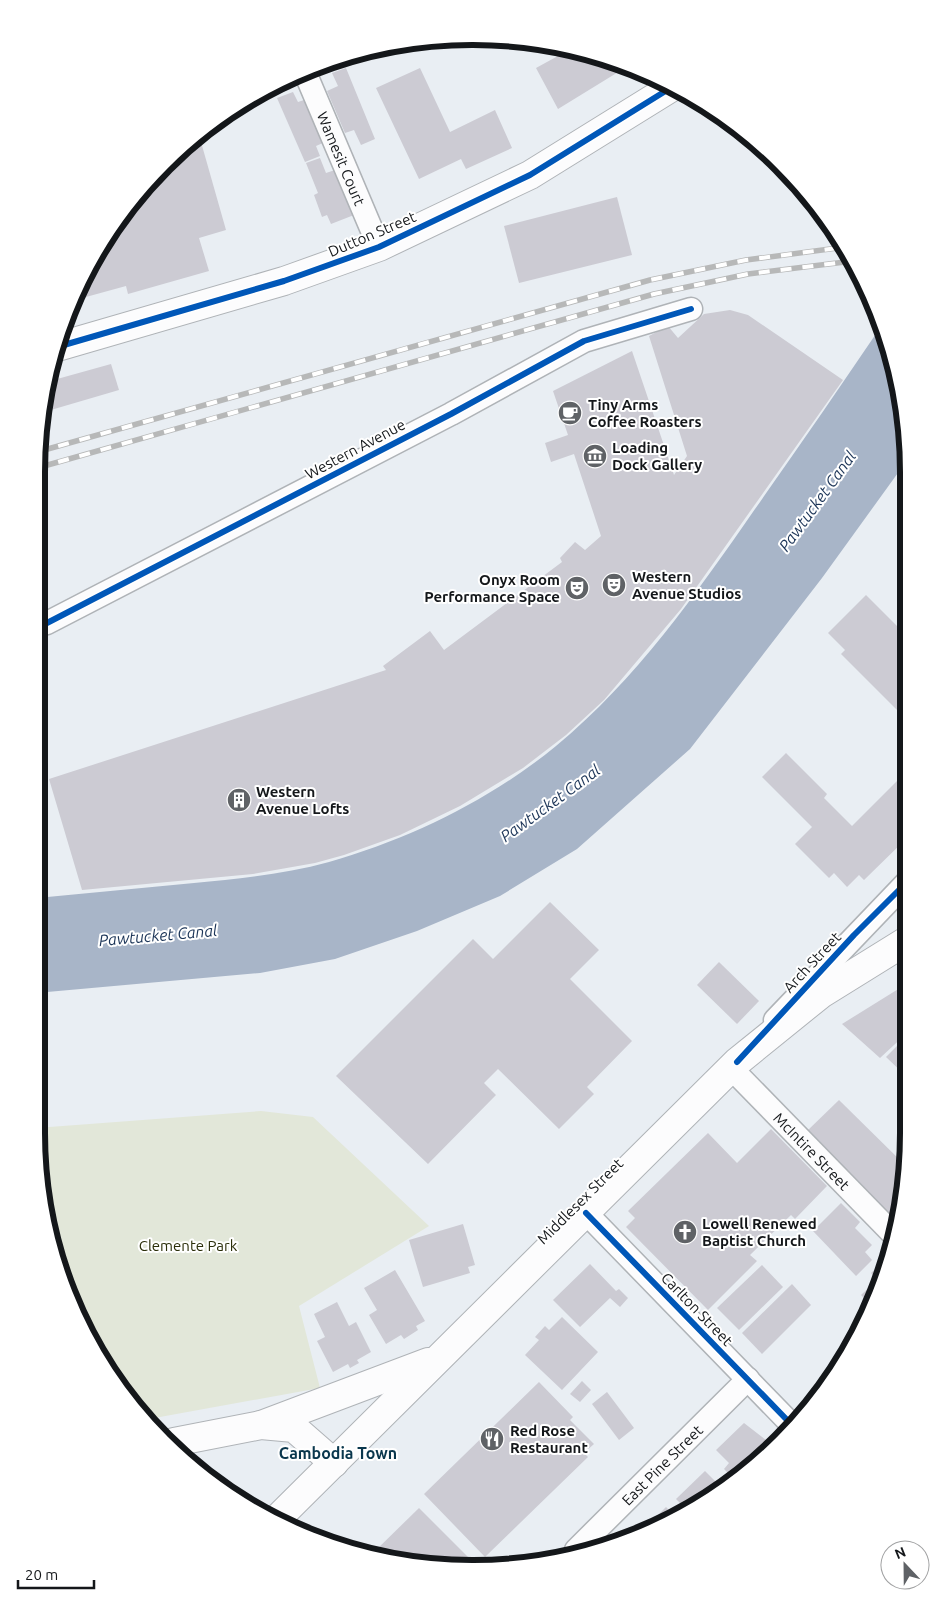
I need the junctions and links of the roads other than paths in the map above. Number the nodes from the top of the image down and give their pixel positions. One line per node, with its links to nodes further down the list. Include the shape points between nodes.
1 (308, 79): 3 (street, Wamesit Court)
2 (666, 91): 3 (main road, Dutton Street, via 530,175)
3 (379, 247): 5 (main road, Dutton Street, via 284,281)
4 (691, 310): 6 (street, Western Avenue, via 584,340 451,414)
5 (65, 344)
6 (45, 624)
7 (900, 889): 9 (street, Arch Street)
8 (900, 945): 9 (main road, Middlesex Street, via 821,994)
9 (734, 1065): 10 (main road, Middlesex Street); 11 (street, McIntire Street)
10 (586, 1213): 12 (main road, Middlesex Street); 13 (street, Carlton Street)
11 (889, 1229)
12 (441, 1357): 15 (main road); 17 (main road, Middlesex Street)
13 (748, 1380): 14 (street, Carlton Street); 19 (street, East Pine Street)
14 (788, 1421)
15 (261, 1425): 16 (main road); 17 (main road, via 294,1428)
16 (177, 1441)
17 (334, 1463): 18 (main road, Middlesex Street)
18 (282, 1515)
19 (580, 1546)

